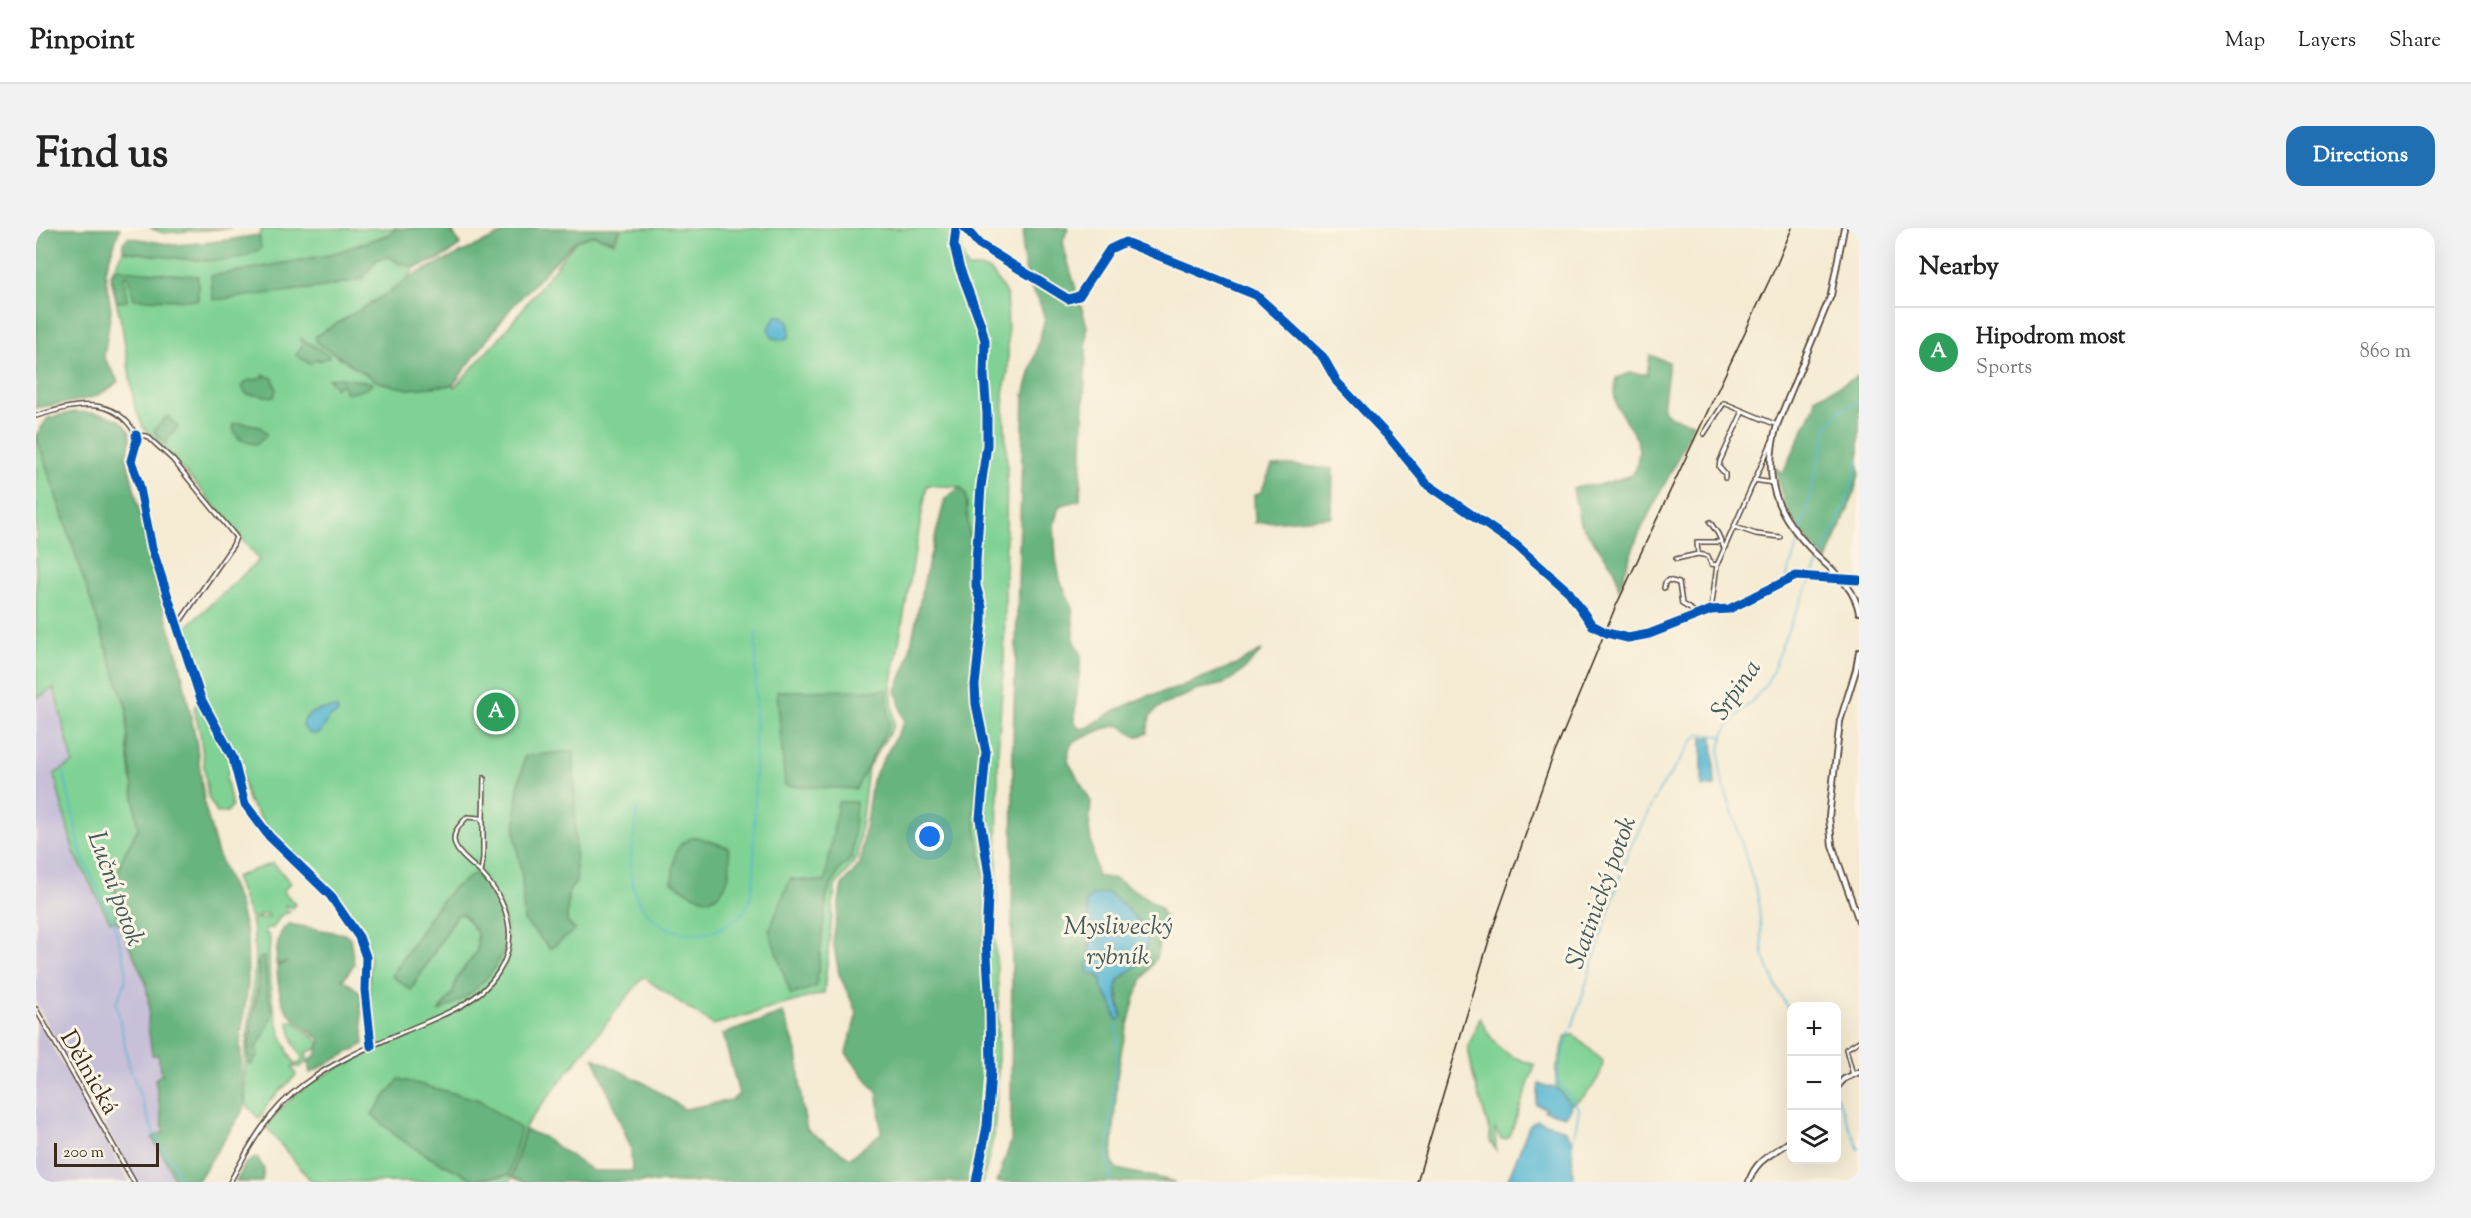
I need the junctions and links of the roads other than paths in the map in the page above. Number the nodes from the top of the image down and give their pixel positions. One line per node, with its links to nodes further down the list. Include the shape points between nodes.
1 (1845, 228): 4 (main road, via 1831,295)
2 (1743, 411): 4 (street); 5 (street, via 1724,403); 8 (street, via 1720,461)
3 (36, 416): 6 (street, via 73,405 96,406 118,415)
4 (1777, 425): 7 (main road)
5 (1704, 434)
6 (136, 435): 26 (street, via 131,463 155,560); 26 (street, via 147,436 173,460 236,537)
7 (1772, 441): 9 (street); 10 (main road)
8 (1725, 478)
9 (1754, 480): 10 (street); 12 (street)
10 (1773, 483): 20 (main road, via 1786,519 1801,541)
11 (1710, 522): 15 (street)
12 (1735, 527): 14 (street); 16 (street)
13 (1501, 533): 25 (street, via 1569,592 1585,619 1607,633 1638,637)
14 (1780, 537)
15 (1722, 542): 16 (street); 17 (street, via 1697,542)
16 (1724, 548): 19 (street)
17 (1698, 554): 18 (street); 19 (street, via 1708,556 1711,564)
18 (1676, 559)
19 (1717, 565): 23 (street)
20 (1842, 579): 21 (main road); 23 (street, via 1796,576 1730,609); 24 (main road)
21 (1859, 580)
22 (1664, 588): 25 (street, via 1668,580 1679,583 1682,604)
23 (1711, 610): 25 (street)
24 (1859, 612)
25 (1700, 615)
26 (177, 626): 34 (street, via 201,699 233,758 245,804 269,836 330,895 359,937 366,957)
27 (1859, 652): 31 (main road, via 1840,721 1829,825 1832,845)
28 (484, 778): 29 (street)
29 (483, 822): 30 (street); 30 (street, via 480,818 467,818 457,828 454,842)
30 (481, 873): 34 (street, via 491,884 510,923 505,961 498,974 470,1001)
31 (1859, 921)
32 (36, 1009): 39 (street, Dělnická)
33 (1859, 1041): 36 (street, via 1846,1050)
34 (371, 1046): 40 (street, via 324,1071 282,1102 253,1139)
35 (1859, 1072): 36 (main road)
36 (1853, 1075): 37 (main road)
37 (1841, 1084)
38 (1787, 1143): 41 (main road, via 1761,1161)
39 (134, 1182)
40 (230, 1182)
41 (1749, 1182)

